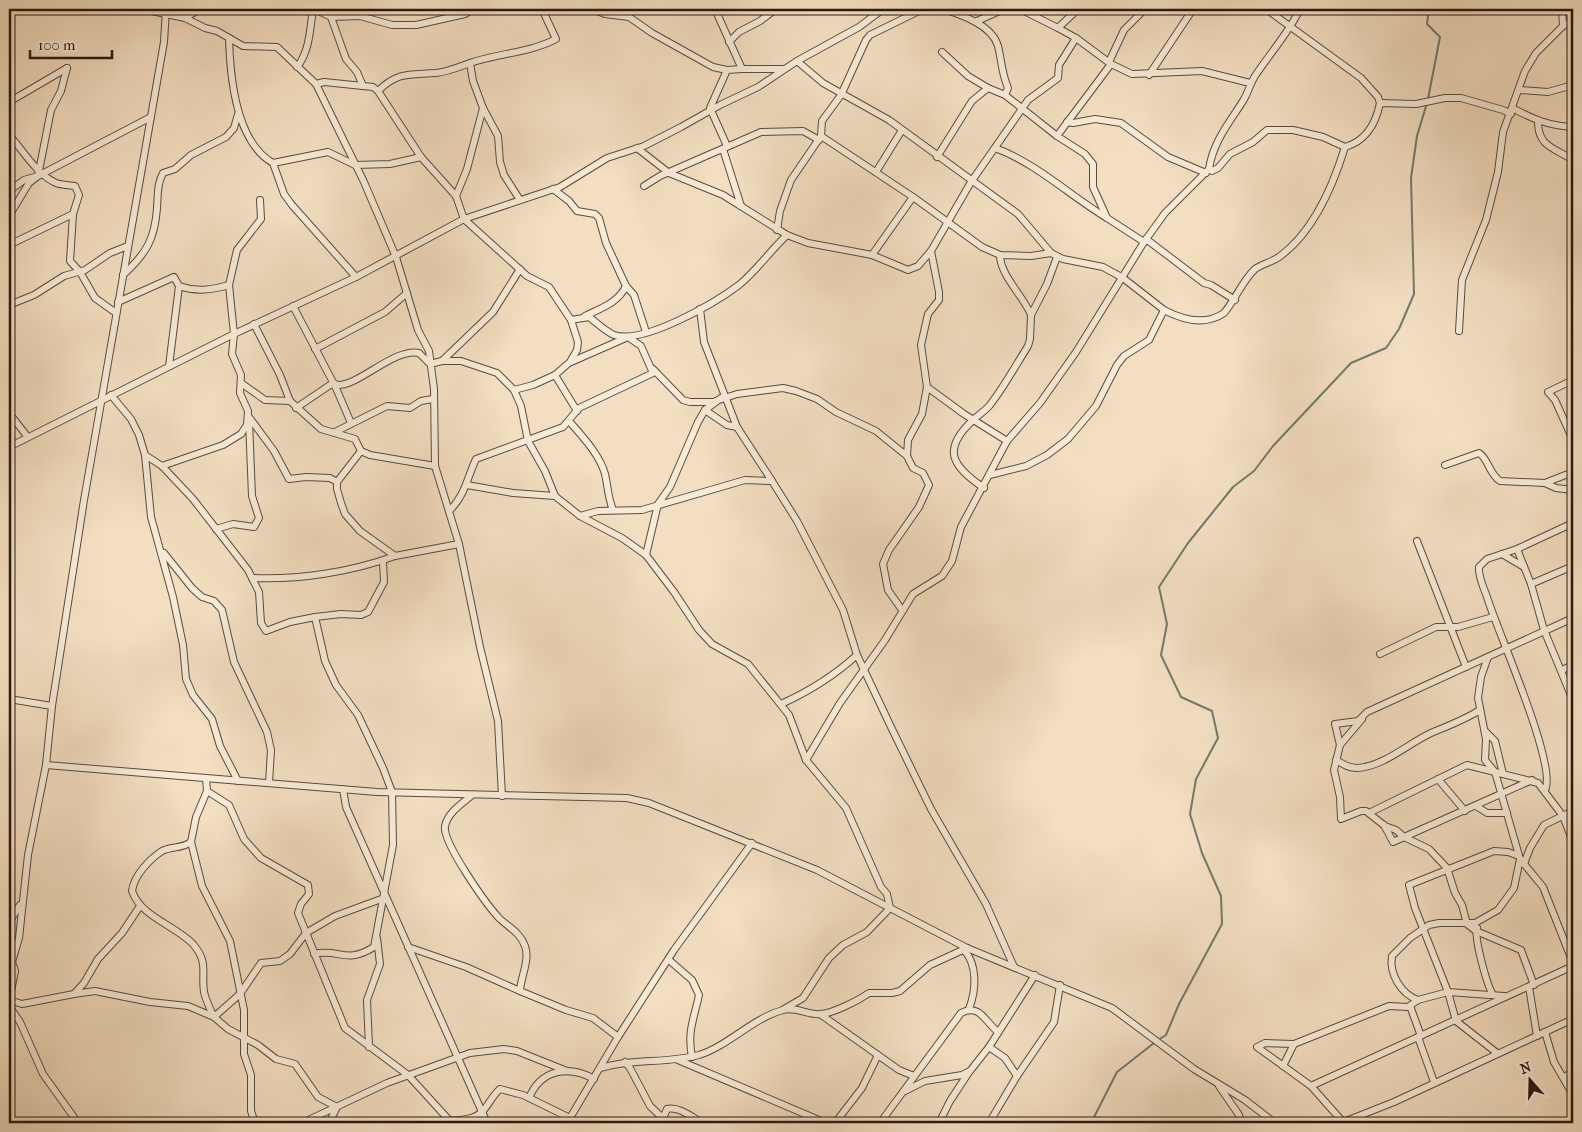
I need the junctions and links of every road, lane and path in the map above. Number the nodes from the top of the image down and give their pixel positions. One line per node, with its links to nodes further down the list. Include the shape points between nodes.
1 (142, 9): 20 (street)
2 (200, 9): 22 (street)
3 (313, 9): 21 (street); 35 (street, via 307,46)
4 (473, 9): 21 (street, via 465,14 416,25 392,25 360,16)
5 (542, 9): 33 (street, via 556,39 535,49 497,54)
6 (591, 9): 38 (street, via 629,17 713,66)
7 (715, 9): 30 (street)
8 (776, 9): 30 (street, via 760,22 739,32)
9 (883, 9): 32 (street, via 859,27)
10 (923, 9): 47 (street, via 870,35)
11 (943, 9): 24 (street)
12 (1004, 9): 24 (street)
13 (1020, 9): 26 (street)
14 (1078, 9): 26 (street)
15 (1145, 9): 34 (street, via 1124,30)
16 (1192, 9): 39 (street)
17 (1266, 9): 27 (street)
18 (1300, 9): 27 (street)
19 (1562, 9): 25 (street)
20 (166, 11): 22 (street); 56 (street)
21 (331, 17): 43 (street, via 346,59)
22 (186, 18): 28 (street)
23 (1573, 20): 25 (street)
24 (977, 21): 48 (street, via 997,43 1001,71 1008,88)
25 (1563, 26): 46 (street, via 1536,53)
26 (1058, 28): 29 (street)
27 (1291, 29): 41 (street); 50 (street, via 1361,78)
28 (229, 38): 35 (street, via 243,46 278,47); 55 (street, via 229,62)
29 (1076, 38): 34 (street); 52 (street, via 1059,65 1058,78 1028,100)
30 (730, 42): 36 (street)
31 (942, 52): 44 (street, via 968,76)
32 (797, 61): 37 (street); 47 (street)
33 (470, 63): 45 (street, via 437,73 397,76); 51 (street)
34 (1110, 63): 39 (street, via 1132,74); 57 (street)
35 (297, 67): 40 (street)
36 (742, 69): 37 (street); 38 (street)
37 (784, 69): 53 (street, via 758,87)
38 (727, 70): 53 (street, via 710,106)
39 (1149, 75): 41 (street, via 1202,72)
40 (316, 84): 43 (street); 72 (street)
41 (1250, 84): 73 (street, via 1245,99 1231,116 1213,150)
42 (1573, 85): 46 (street, via 1548,92)
43 (363, 86): 45 (street)
44 (988, 88): 48 (street); 69 (street, via 972,101)
45 (378, 90): 68 (street)
46 (1519, 90): 54 (street)
47 (841, 95): 60 (street); 63 (street, via 822,121)
48 (1005, 96): 52 (street)
49 (9, 102): 75 (street, via 67,68 61,91 51,110)
50 (1380, 103): 54 (street, via 1416,104 1461,98); 64 (street, via 1372,128 1360,140)
51 (484, 108): 81 (street); 84 (street, via 498,136 504,175)
52 (1024, 110): 62 (street); 67 (street)
53 (711, 111): 65 (street); 66 (street)
54 (1511, 111): 58 (street); 121 (street, via 1486,220 1462,280)
55 (238, 114): 71 (street, via 255,148); 103 (street, via 234,128 226,137 163,173 153,235 145,253)
56 (151, 117): 75 (street); 95 (street)
57 (1068, 122): 62 (street); 73 (street, via 1095,119 1121,124 1168,157)
58 (1538, 122): 59 (street); 70 (street, via 1543,143)
59 (1573, 126)
60 (902, 130): 69 (street); 74 (street)
61 (9, 134): 75 (street)
62 (1057, 136): 88 (street, via 1090,159 1094,169 1093,187)
63 (820, 138): 66 (street, via 803,131 770,131); 74 (street); 91 (street, via 791,180)
64 (1345, 147): 73 (street, via 1323,136 1293,130 1267,130 1230,154 1218,168); 110 (street, via 1341,163 1318,210 1299,240 1278,258 1255,269)
65 (637, 148): 76 (street); 79 (street, via 607,158)
66 (725, 148): 76 (street); 85 (street)
67 (995, 148): 77 (street); 88 (street, via 1028,162)
68 (421, 157): 72 (street, via 390,164); 81 (street)
69 (937, 157): 77 (street)
70 (1573, 160)
71 (273, 163): 72 (street, via 328,152); 104 (street, via 284,194)
72 (355, 165): 99 (street)
73 (1207, 171): 93 (street, via 1176,201)
74 (876, 172): 82 (street)
75 (40, 173): 80 (street); 86 (street, via 56,183 75,186 79,195); 87 (street, via 28,183)
76 (668, 173): 78 (street); 85 (street)
77 (971, 182): 90 (street); 98 (street, via 1018,214)
78 (644, 186)
79 (553, 189): 84 (street); 108 (street, via 577,211 595,214 599,218 606,243)
80 (9, 191)
81 (456, 196): 89 (street)
82 (913, 197): 90 (street); 97 (street)
83 (260, 200): 106 (street, via 261,219 236,250)
84 (520, 200): 89 (street)
85 (741, 206): 91 (street)
86 (73, 214): 94 (street); 102 (street, via 70,261)
87 (9, 216)
88 (1106, 218): 93 (street)
89 (464, 219): 99 (street); 101 (street)
90 (948, 222): 96 (street); 100 (street)
91 (777, 230): 92 (street)
92 (787, 235): 97 (street); 114 (street, via 758,268)
93 (1145, 241): 105 (street); 110 (street, via 1204,283)
94 (9, 245)
95 (128, 246): 102 (street); 103 (street)
96 (931, 251): 97 (street, via 918,266 908,270); 135 (street, via 939,292 937,305 928,314 921,345)
97 (872, 255)
98 (1054, 255): 100 (street); 105 (street, via 1103,267); 117 (street, via 1047,284)
99 (396, 256): 104 (street); 109 (street)
100 (1000, 256): 117 (street)
101 (520, 269): 119 (street, via 549,287); 126 (street, via 494,312)
102 (80, 272): 112 (street, via 64,276 34,295); 116 (street, via 95,298)
103 (123, 275): 111 (street)
104 (356, 277): 113 (street)
105 (1122, 278): 115 (street); 155 (street, via 1040,403)
106 (229, 285): 107 (street, via 206,290 187,290); 123 (street)
107 (179, 286): 111 (street, via 174,277); 129 (street)
108 (626, 286): 118 (street, via 615,301); 122 (street, via 634,295)
109 (407, 292): 125 (street, via 385,312); 128 (street)
110 (1235, 300): 115 (street, via 1217,318 1193,321)
111 (118, 302): 116 (street)
112 (9, 305)
113 (293, 306): 120 (street); 125 (street)
114 (700, 309): 122 (street, via 672,324); 139 (street, via 704,342)
115 (1164, 310): 164 (street, via 1149,340 1124,356 1096,406 1068,439 1026,466)
116 (116, 313): 140 (street)
117 (1031, 315): 147 (street, via 1028,346 992,402)
118 (585, 316): 119 (street); 124 (street, via 613,334)
119 (571, 320): 127 (street, via 578,342)
120 (254, 324): 123 (street); 141 (street)
121 (1459, 330)
122 (646, 332): 124 (street)
123 (234, 334): 129 (street); 133 (street, via 232,354)
124 (628, 338): 127 (street); 130 (street, via 641,346)
125 (315, 349): 134 (street)
126 (442, 362): 128 (street); 136 (street, via 478,364 497,373)
127 (570, 362): 131 (street)
128 (430, 364): 134 (street, via 414,352 368,370 347,385); 138 (street)
129 (169, 366): 137 (street)
130 (653, 369): 139 (street, via 683,400 712,402); 144 (street, via 651,374)
131 (555, 375): 136 (street); 144 (street)
132 (1573, 380): 153 (street, via 1548,392 1555,400)
133 (241, 383): 141 (street, via 265,400); 146 (street, via 240,393)
134 (333, 383): 142 (street); 149 (street)
135 (927, 387): 147 (street); 159 (street, via 922,414 908,440)
136 (514, 390): 154 (street, via 521,406)
137 (111, 395): 140 (street); 158 (street, via 131,420)
138 (433, 398): 149 (street, via 410,408 387,406); 162 (street)
139 (723, 398): 143 (street); 150 (street); 159 (street, via 783,388 796,391 876,431)
140 (101, 400): 152 (street); 207 (street)
141 (290, 401): 142 (street)
142 (296, 408): 151 (street, via 321,429)
143 (705, 410): 150 (street, via 727,425); 172 (street, via 684,450 670,487)
144 (576, 411): 148 (street)
145 (9, 413): 152 (street)
146 (249, 417): 161 (street, via 241,434 223,445); 166 (street, via 274,451 289,479 330,478); 177 (street, via 252,496 259,518 254,527 233,524)
147 (973, 419): 155 (street); 169 (street, via 955,438 953,457 964,475)
148 (569, 421): 154 (street); 173 (street, via 605,472 607,494)
149 (351, 423): 151 (street)
150 (737, 427): 165 (street)
151 (335, 432): 157 (street, via 355,439)
152 (27, 436): 156 (street)
153 (1573, 440)
154 (528, 441): 168 (street, via 476,459); 171 (street, via 546,471)
155 (1007, 441): 164 (street)
156 (9, 447)
157 (361, 451): 162 (street); 166 (street)
158 (145, 455): 161 (street); 180 (street, via 151,517)
159 (907, 456): 190 (street, via 929,485 883,564 888,590)
160 (1445, 465): 167 (street, via 1479,453 1500,481)
161 (162, 466): 177 (street)
162 (436, 466): 174 (street)
163 (1573, 472): 167 (street)
164 (990, 474): 169 (street)
165 (772, 481): 172 (street, via 745,480); 197 (street, via 797,521 843,610)
166 (338, 482): 184 (street, via 336,489 345,514 360,531)
167 (1545, 483): 170 (street)
168 (467, 485): 171 (street); 174 (street)
169 (984, 488): 190 (street, via 957,536 952,561 942,576 913,594)
170 (1573, 490)
171 (554, 496): 175 (street)
172 (658, 504): 173 (street, via 642,510); 183 (street)
173 (613, 510): 175 (street)
174 (449, 511): 179 (street)
175 (580, 516): 183 (street)
176 (1573, 523): 181 (street)
177 (216, 529): 188 (street)
178 (1417, 541): 194 (street)
179 (459, 544): 184 (street); 228 (street, via 498,722)
180 (161, 549): 220 (street, via 183,644 186,679 193,695 212,719 220,746); 221 (street, via 192,588 202,597 214,601 222,610 234,662 267,732 271,750)
181 (1517, 549): 182 (street); 186 (street)
182 (1502, 554): 186 (street); 192 (street, via 1483,561 1479,567)
183 (646, 555): 206 (street, via 699,630 712,644 748,664)
184 (395, 556): 185 (street)
185 (383, 561): 188 (street, via 313,575); 191 (street, via 384,582 368,612)
186 (1525, 568): 189 (street)
187 (1572, 568): 189 (street)
188 (252, 578): 191 (street, via 259,592 261,623 266,632 290,622)
189 (1531, 584): 195 (street)
190 (902, 610): 202 (street)
191 (315, 617): 225 (street, via 325,661 336,685 358,715)
192 (1493, 617): 194 (street); 196 (street)
193 (1573, 618): 195 (street)
194 (1451, 628): 198 (street, via 1436,627); 201 (street)
195 (1544, 630): 196 (street); 203 (street)
196 (1505, 649): 199 (street); 223 (street, via 1546,761)
197 (857, 654): 202 (street); 206 (street, via 817,687)
198 (1380, 654)
199 (1488, 657): 201 (street); 208 (street, via 1479,687)
200 (1573, 665): 203 (street)
201 (1466, 667): 209 (street)
202 (864, 669): 212 (street); 258 (street, via 931,809 986,904)
203 (1562, 670): 205 (street)
204 (9, 699): 207 (street)
205 (1573, 700)
206 (781, 704): 212 (street, via 789,715)
207 (52, 706): 214 (street)
208 (1480, 710): 210 (street); 213 (street, via 1402,751 1360,768 1349,767)
209 (1367, 712): 211 (street); 211 (street, via 1358,721 1335,724)
210 (1485, 731): 215 (street, via 1485,760); 216 (street, via 1495,741)
211 (1340, 745): 213 (street)
212 (806, 760): 245 (street, via 846,808 887,894)
213 (1336, 760): 232 (street, via 1334,770 1341,820 1362,811)
214 (46, 765): 217 (street); 243 (street)
215 (1495, 772): 216 (street); 218 (street, via 1465,766); 227 (street)
216 (1502, 774): 219 (street)
217 (206, 778): 220 (street); 224 (street)
218 (1438, 779): 230 (street); 232 (street)
219 (1532, 780): 223 (street); 227 (street)
220 (238, 781): 221 (street)
221 (269, 783): 222 (street)
222 (343, 789): 225 (street); 242 (street, via 346,807)
223 (1546, 790): 234 (street)
224 (207, 791): 237 (street, via 196,817); 251 (street, via 228,805 244,839 261,858 308,885 310,894 298,913)
225 (392, 792): 226 (street); 242 (street, via 393,846)
226 (472, 795): 228 (street); 262 (street, via 452,812 445,825 445,833 459,862 499,918 524,943 527,954)
227 (1502, 795): 229 (street); 233 (street)
228 (502, 796): 239 (street, via 627,798 649,802)
229 (1476, 806): 230 (street); 233 (street, via 1487,813)
230 (1465, 810): 236 (street)
231 (1573, 810): 234 (street)
232 (1369, 812): 235 (street)
233 (1507, 813): 240 (street)
234 (1563, 816): 238 (street); 240 (street, via 1544,825)
235 (1384, 825): 236 (street); 236 (street, via 1391,842)
236 (1404, 837): 241 (street, via 1429,850)
237 (191, 842): 244 (street, via 185,847 161,851 143,868 132,891); 265 (street, via 202,886 230,941)
238 (1573, 842)
239 (752, 843): 245 (street, via 818,870); 256 (street)
240 (1521, 860): 241 (street, via 1508,852 1494,851); 246 (street, via 1513,890 1500,908); 257 (street, via 1543,887)
241 (1447, 868): 248 (street); 249 (street, via 1410,884 1415,908)
242 (384, 895): 251 (street, via 335,916); 252 (street); 253 (street)
243 (21, 904): 247 (street); 268 (street)
244 (140, 906): 264 (street); 275 (street, via 193,945 203,964 205,994)
245 (890, 908): 254 (street); 273 (street, via 868,932 843,945 829,958 803,998)
246 (1482, 921): 248 (street); 250 (street)
247 (9, 922)
248 (1467, 924): 249 (street, via 1436,923); 250 (street)
249 (1425, 930): 263 (street); 269 (street, via 1410,938 1391,957 1397,983 1408,996)
250 (1476, 930): 261 (street, via 1521,950); 266 (street, via 1487,982)
251 (306, 933): 255 (street); 265 (street, via 290,954 278,962 266,961 258,965)
252 (377, 938): 255 (street, via 374,947 355,957 328,952); 285 (street, via 380,964 367,1000)
253 (408, 946): 262 (street); 290 (street)
254 (966, 949): 258 (street); 272 (street, via 972,961 974,980 974,996); 274 (street, via 930,966 900,991 869,993 861,1000)
255 (314, 954): 285 (street, via 343,1025)
256 (668, 960): 282 (street); 289 (street, via 692,980 699,995 690,1026)
257 (1573, 964): 261 (street)
258 (1014, 967): 259 (street)
259 (1035, 975): 260 (street); 278 (street)
260 (1060, 985): 300 (street, via 1054,1022); 303 (street, via 1112,1008)
261 (1532, 986): 267 (street); 281 (street)
262 (520, 991): 282 (street, via 593,1018)
263 (1448, 992): 266 (street); 269 (street); 277 (street)
264 (74, 994): 268 (street, via 22,1004); 275 (street, via 95,991 176,1004)
265 (240, 994): 275 (street); 283 (street, via 244,1010)
266 (1493, 995): 267 (street)
267 (1506, 996): 277 (street)
268 (9, 1000)
269 (1418, 1000): 271 (street)
270 (9, 1006): 314 (street, via 44,1074)
271 (1410, 1006): 280 (street); 284 (street, via 1389,1006)
272 (969, 1009): 278 (street, via 981,1013); 299 (street, via 956,1019)
273 (784, 1010): 274 (street); 289 (street)
274 (820, 1014): 288 (street)
275 (214, 1017): 283 (street)
276 (1573, 1019): 279 (street)
277 (1456, 1022): 280 (street); 287 (street)
278 (998, 1032): 286 (street)
279 (1545, 1032): 281 (street); 301 (street, via 1554,1062)
280 (1419, 1036): 304 (street); 305 (street)
281 (1537, 1036): 287 (street)
282 (618, 1037): 294 (street)
283 (243, 1039): 309 (street, via 258,1045 276,1059 295,1064 318,1097); 315 (street, via 251,1075 250,1111)
284 (1294, 1044): 293 (street); 293 (street, via 1265,1043 1257,1047)
285 (369, 1047): 298 (street)
286 (989, 1047): 296 (street); 300 (street, via 1005,1058)
287 (1498, 1053): 304 (street)
288 (878, 1055): 299 (street); 323 (street, via 862,1088)
289 (692, 1057): 291 (street)
290 (458, 1058): 295 (street, via 504,1048); 298 (street); 310 (street)
291 (678, 1060): 292 (street); 322 (street)
292 (624, 1062): 294 (street); 312 (street)
293 (1283, 1066): 305 (street)
294 (600, 1068): 302 (street)
295 (568, 1071): 302 (street, via 580,1072); 308 (street, via 537,1082)
296 (970, 1071): 306 (street, via 925,1081); 325 (street)
297 (1573, 1072): 301 (street)
298 (408, 1075): 309 (street); 311 (street)
299 (914, 1076): 306 (street)
300 (1017, 1076): 326 (street)
301 (1564, 1077): 307 (street)
302 (594, 1079): 313 (street)
303 (1216, 1082): 327 (street); 328 (street)
304 (1434, 1082): 329 (street)
305 (1311, 1086): 329 (street)
306 (904, 1091): 324 (street)
307 (1573, 1095)
308 (529, 1098): 310 (street, via 500,1089); 313 (street)
309 (337, 1107): 316 (street); 317 (street)
310 (482, 1112): 311 (street, via 466,1119); 319 (street)
311 (449, 1120): 318 (street)
312 (662, 1120): 320 (street); 321 (street, via 667,1109 675,1108)
313 (568, 1121)
314 (78, 1123)
315 (255, 1123)
316 (302, 1123)
317 (329, 1123)
318 (434, 1123)
319 (487, 1123)
320 (668, 1123)
321 (703, 1123)
322 (826, 1123)
323 (835, 1123)
324 (880, 1123)
325 (939, 1123)
326 (989, 1123)
327 (1241, 1123)
328 (1275, 1123)
329 (1342, 1123)

